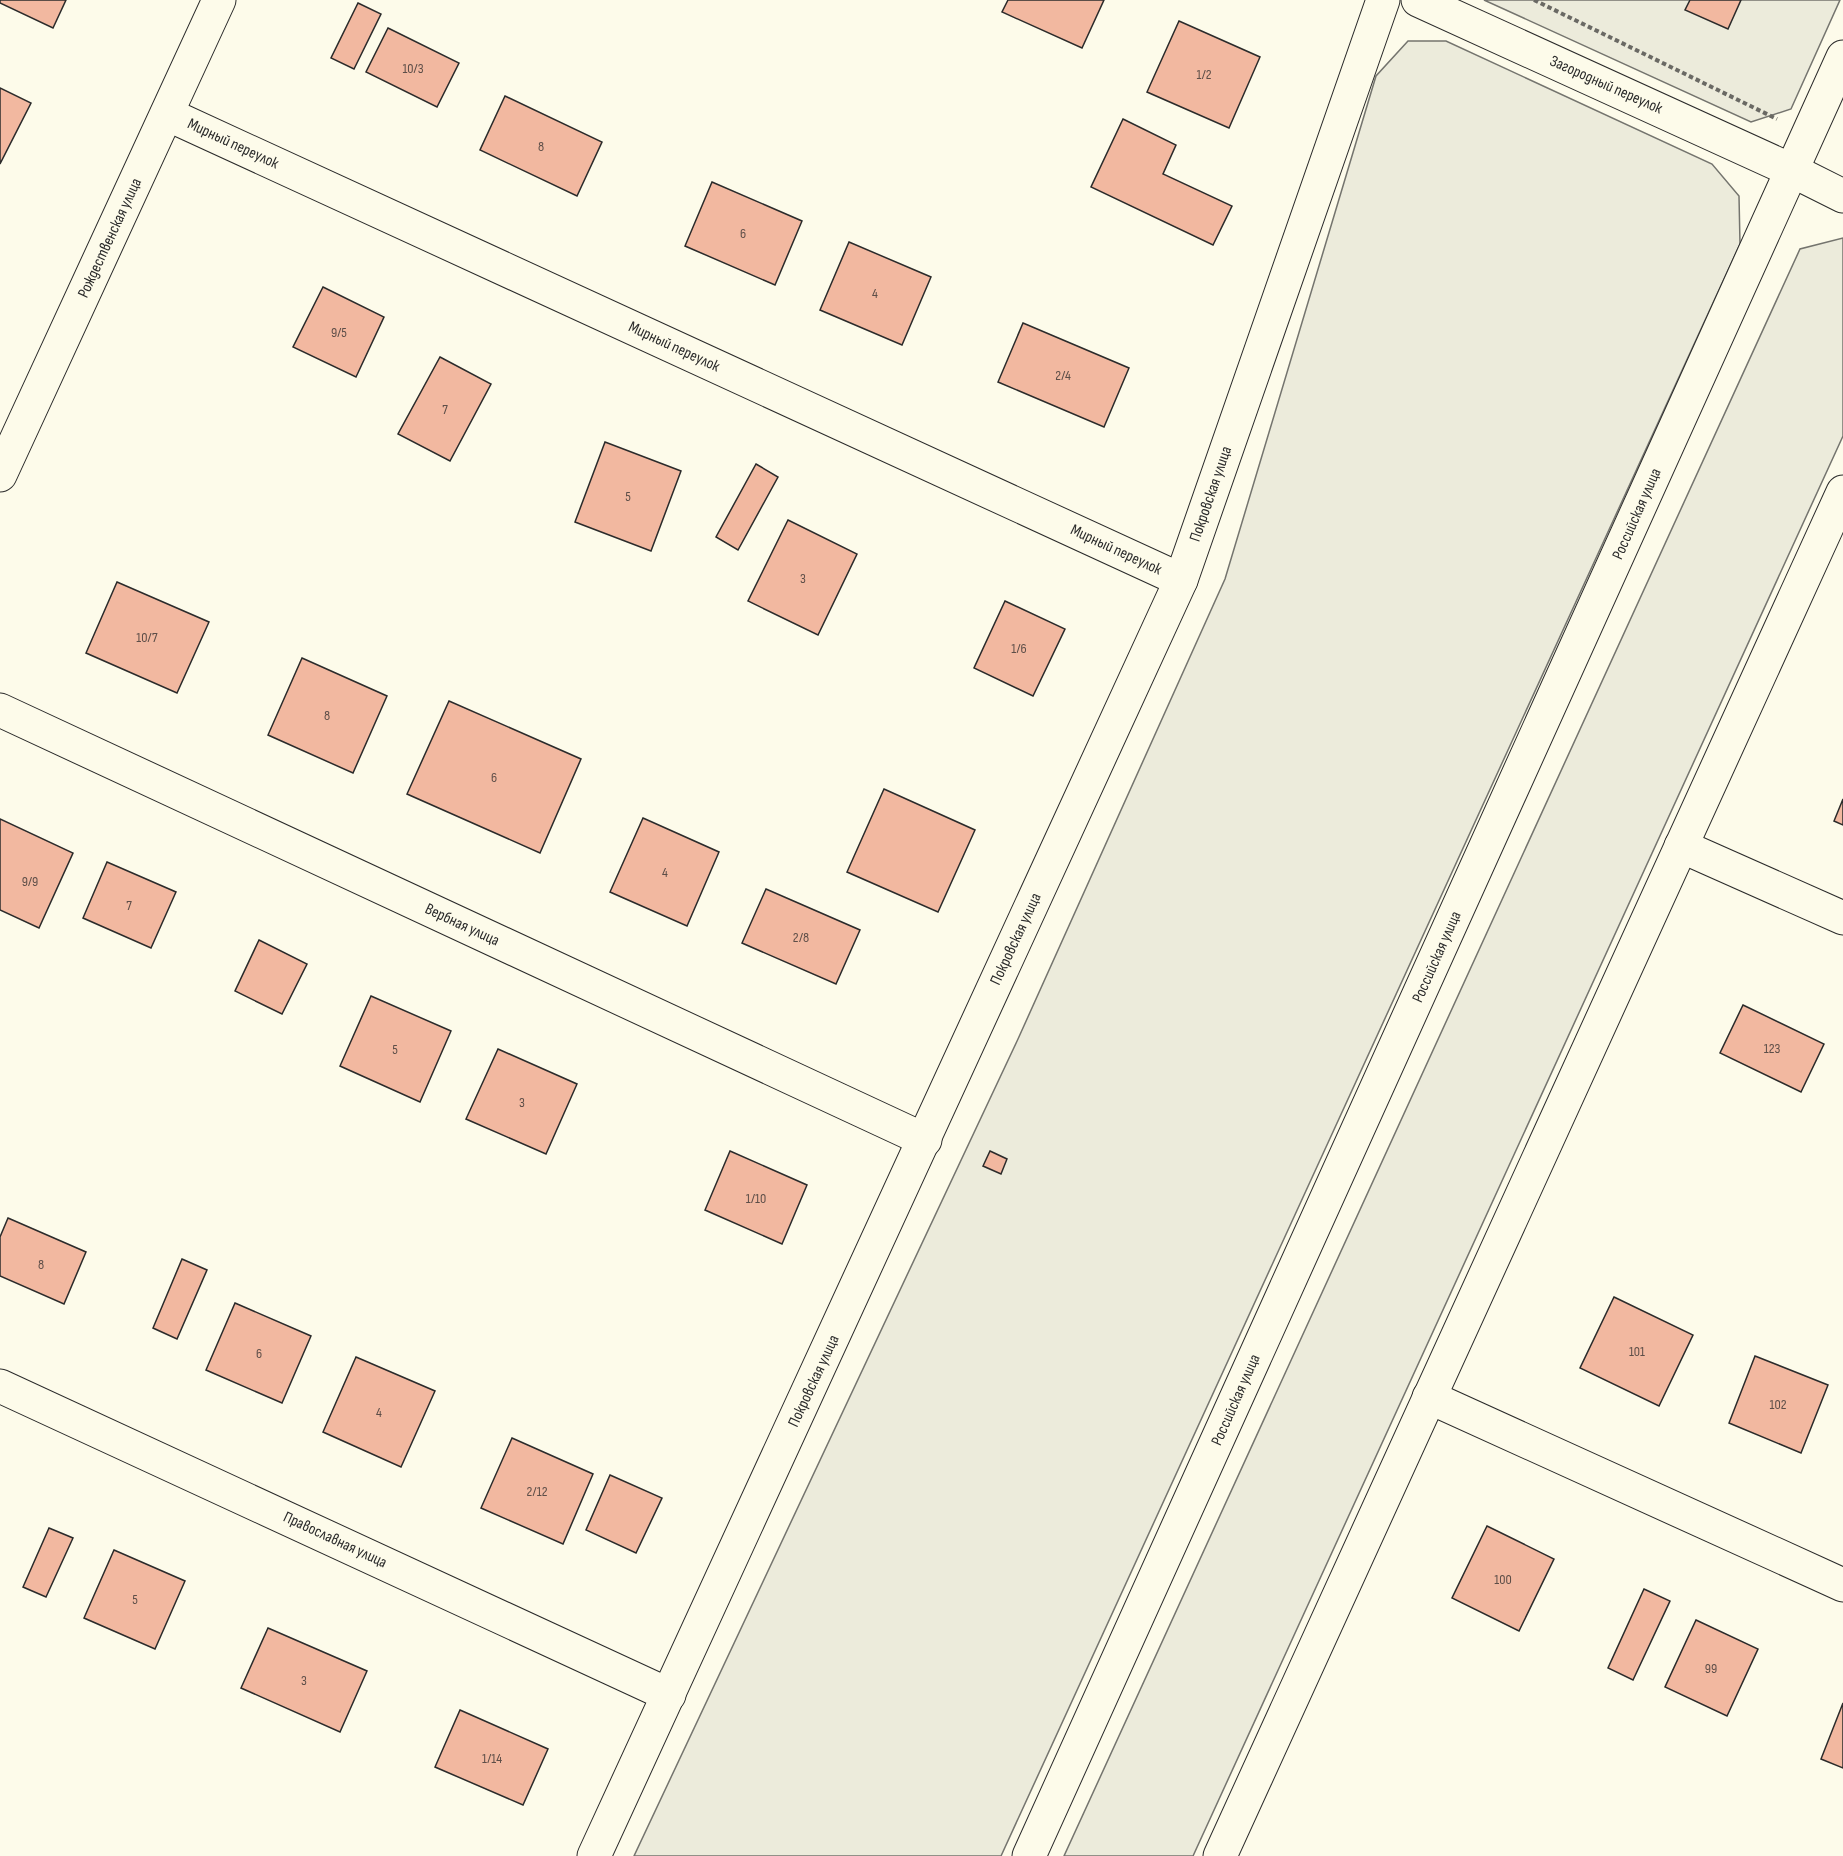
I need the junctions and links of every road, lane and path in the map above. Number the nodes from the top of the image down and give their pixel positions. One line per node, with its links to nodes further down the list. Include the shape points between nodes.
1 (219, 0): 6 (street, Рождественская улица)
2 (1383, 0): 12 (street, Покровская улица)
3 (1418, 0): 8 (street, Загородный переулок)
4 (1534, 0): 7 (path)
5 (1843, 57): 7 (street, Российская улица)
6 (167, 114): 10 (street, Рождественская улица); 12 (street, Мирный переулок)
7 (1809, 134): 8 (street, Российская улица)
8 (1793, 171): 9 (street, Загородный переулок); 22 (street, Российская улица)
9 (1843, 196)
10 (0, 475)
11 (1843, 492): 14 (street)
12 (1181, 580): 16 (street, Покровская улица)
13 (0, 710): 16 (street, Вербная улица)
14 (1681, 846): 15 (street); 18 (street)
15 (1843, 918)
16 (925, 1140): 20 (street, Покровская улица)
17 (0, 1386): 20 (street, Православная улица)
18 (1429, 1397): 19 (street); 23 (street)
19 (1843, 1585)
20 (669, 1695): 21 (street, Покровская улица)
21 (594, 1856)
22 (1029, 1856)
23 (1220, 1856)

